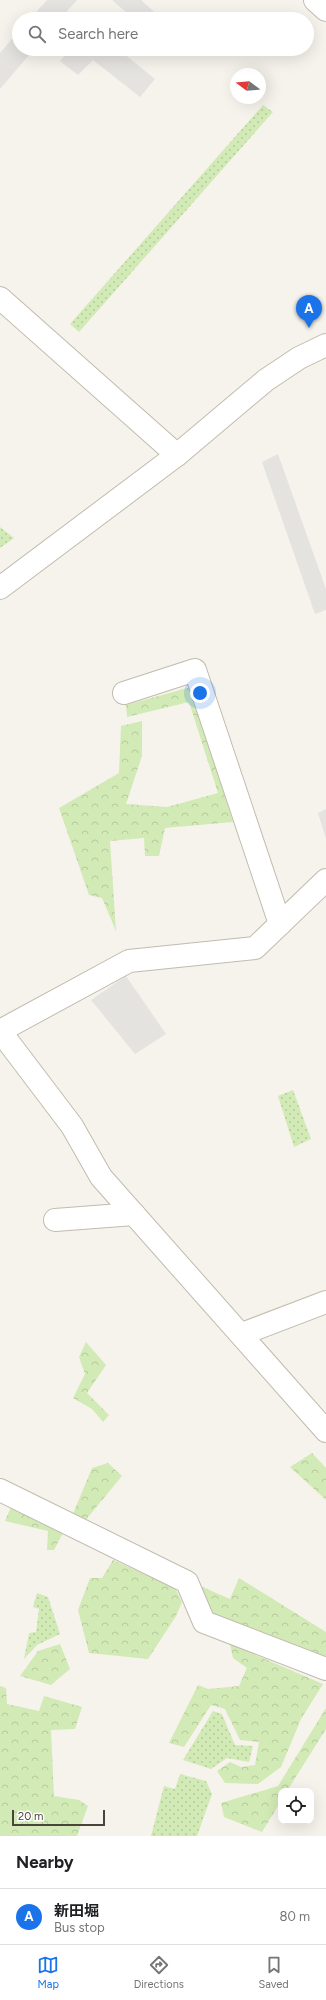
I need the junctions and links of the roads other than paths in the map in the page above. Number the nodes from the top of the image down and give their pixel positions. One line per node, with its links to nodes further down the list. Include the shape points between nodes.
1 (315, 0): 2 (street)
2 (326, 10)
3 (0, 298): 5 (street)
4 (326, 344): 5 (street, via 266,380)
5 (178, 455): 6 (street)
6 (0, 588)
7 (124, 693): 9 (street, via 195,670)
8 (326, 880): 9 (street)
9 (280, 924): 10 (street, via 255,948 129,961)
10 (0, 1031): 11 (street, via 72,1126 101,1177)
11 (134, 1214): 12 (street); 14 (street)
12 (55, 1220)
13 (326, 1302): 14 (street)
14 (242, 1334): 15 (street)
15 (326, 1431)
16 (0, 1490): 17 (street, via 187,1582 204,1622)
17 (326, 1669)

